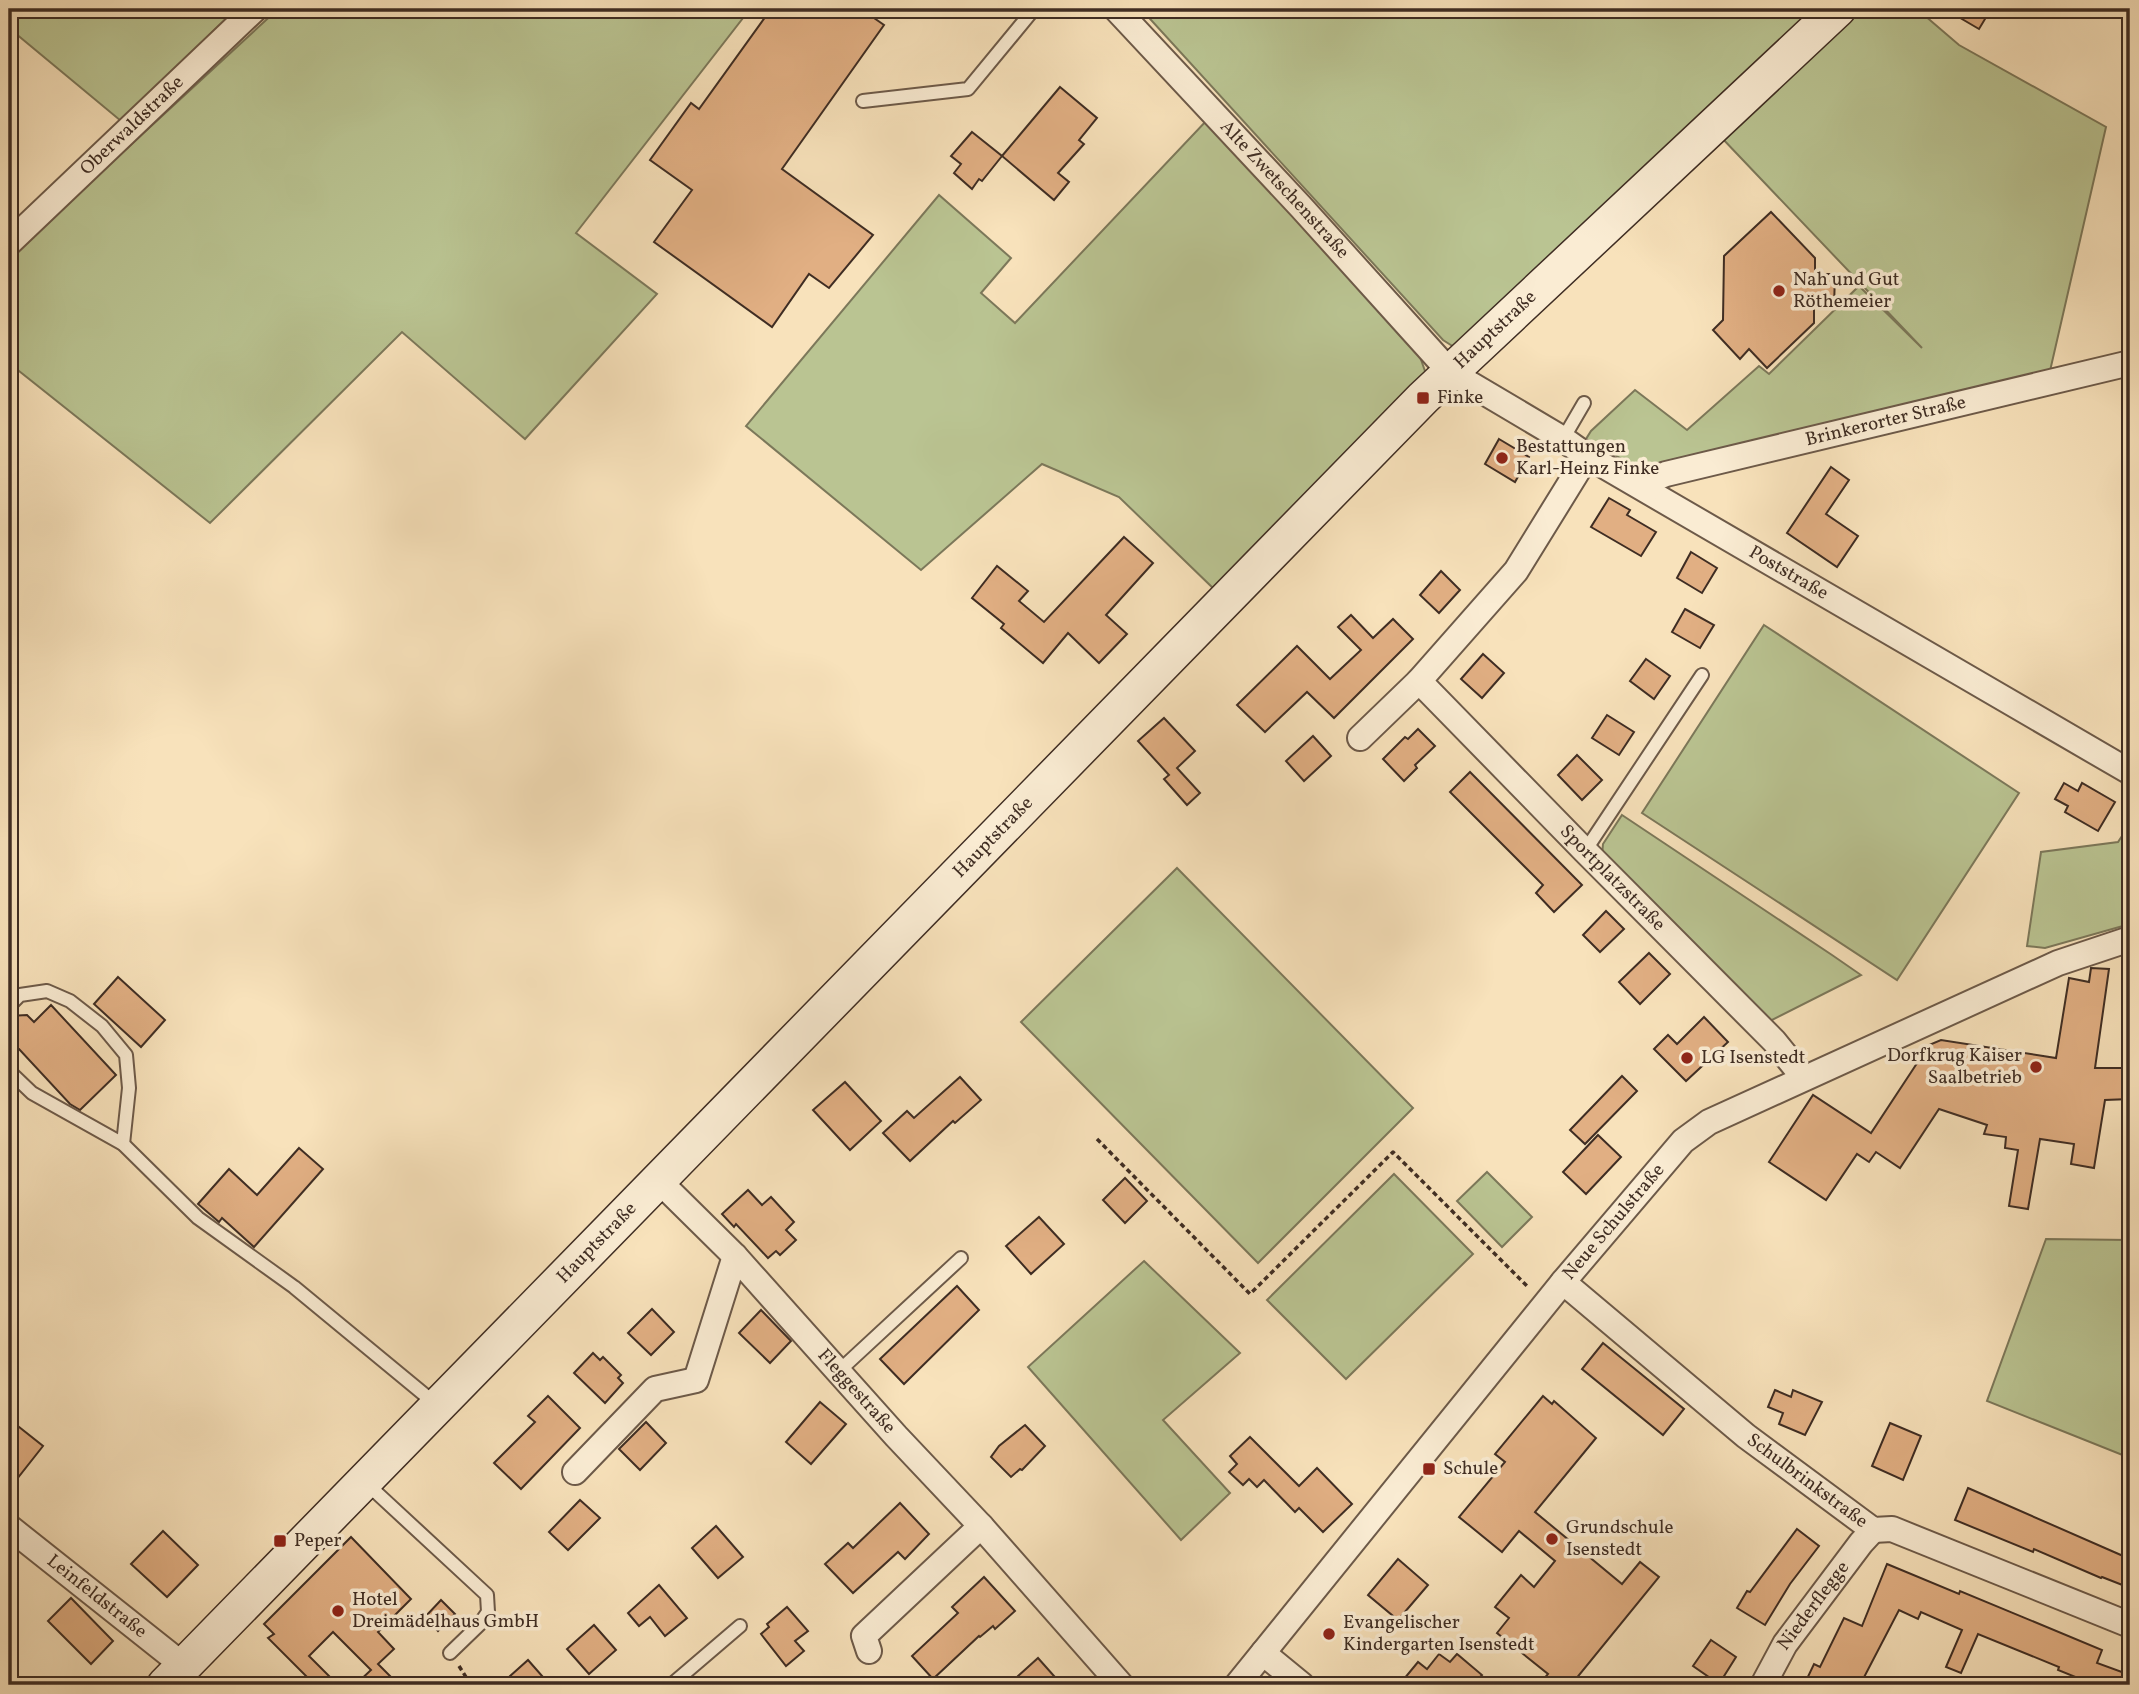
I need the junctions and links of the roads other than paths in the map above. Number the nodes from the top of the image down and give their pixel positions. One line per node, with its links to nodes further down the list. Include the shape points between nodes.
1 (255, 9): 6 (street, Oberwaldstraße)
2 (1034, 9): 5 (lane, via 968,89)
3 (1116, 9): 8 (street, Alte Zwetschenstraße)
4 (1838, 9): 8 (main road, Hauptstraße)
5 (863, 101)
6 (9, 243)
7 (2130, 363): 12 (street, Brinkerorter Straße, via 1666,474 1654,479)
8 (1450, 372): 10 (street, Poststraße); 23 (main road, Hauptstraße)
9 (1584, 403): 10 (lane)
10 (1563, 439): 11 (street, Poststraße)
11 (1587, 456): 12 (street, Poststraße); 14 (street, via 1516,570)
12 (1647, 489): 16 (street, Poststraße)
13 (1702, 675): 17 (lane)
14 (1419, 681): 15 (street); 17 (street, Sportplatzstraße)
15 (1360, 738)
16 (2130, 772)
17 (1585, 851): 21 (street, Sportplatzstraße, via 1774,1041)
18 (2130, 939): 21 (street, Neue Schulstraße, via 2058,963)
19 (9, 1006): 22 (lane, via 20,995 47,991 70,1001 102,1026 126,1055 129,1088)
20 (9, 1071): 22 (lane, via 32,1093)
21 (1804, 1078): 26 (street, Neue Schulstraße, via 1709,1122 1683,1141)
22 (122, 1144): 28 (lane, via 198,1218 294,1287)
23 (659, 1180): 24 (street, Fleggestraße); 28 (main road, Hauptstraße)
24 (735, 1256): 27 (street, Fleggestraße); 29 (street, via 696,1380 655,1389)
25 (961, 1258): 27 (lane)
26 (1563, 1282): 33 (street, Schulbrinkstraße, via 1746,1436); 38 (street, Neue Schulstraße)
27 (839, 1371): 31 (street, Fleggestraße)
28 (438, 1405): 30 (main road, Hauptstraße)
29 (575, 1472)
30 (365, 1482): 37 (lane, via 487,1595 488,1612); 39 (main road, Hauptstraße)
31 (981, 1526): 36 (street, via 864,1636); 41 (street, Fleggestraße)
32 (9, 1527): 39 (street, Leinfeldstraße)
33 (1873, 1530): 34 (street, Schulbrinkstraße, via 1892,1529); 44 (street, Niederflegge, via 1785,1644)
34 (2130, 1625)
35 (740, 1626): 40 (lane)
36 (869, 1651)
37 (450, 1653)
38 (1263, 1653): 42 (street, Neue Schulstraße); 43 (street)
39 (174, 1676)
40 (671, 1685)
41 (1121, 1685)
42 (1237, 1685)
43 (1303, 1685)
44 (1763, 1685)

